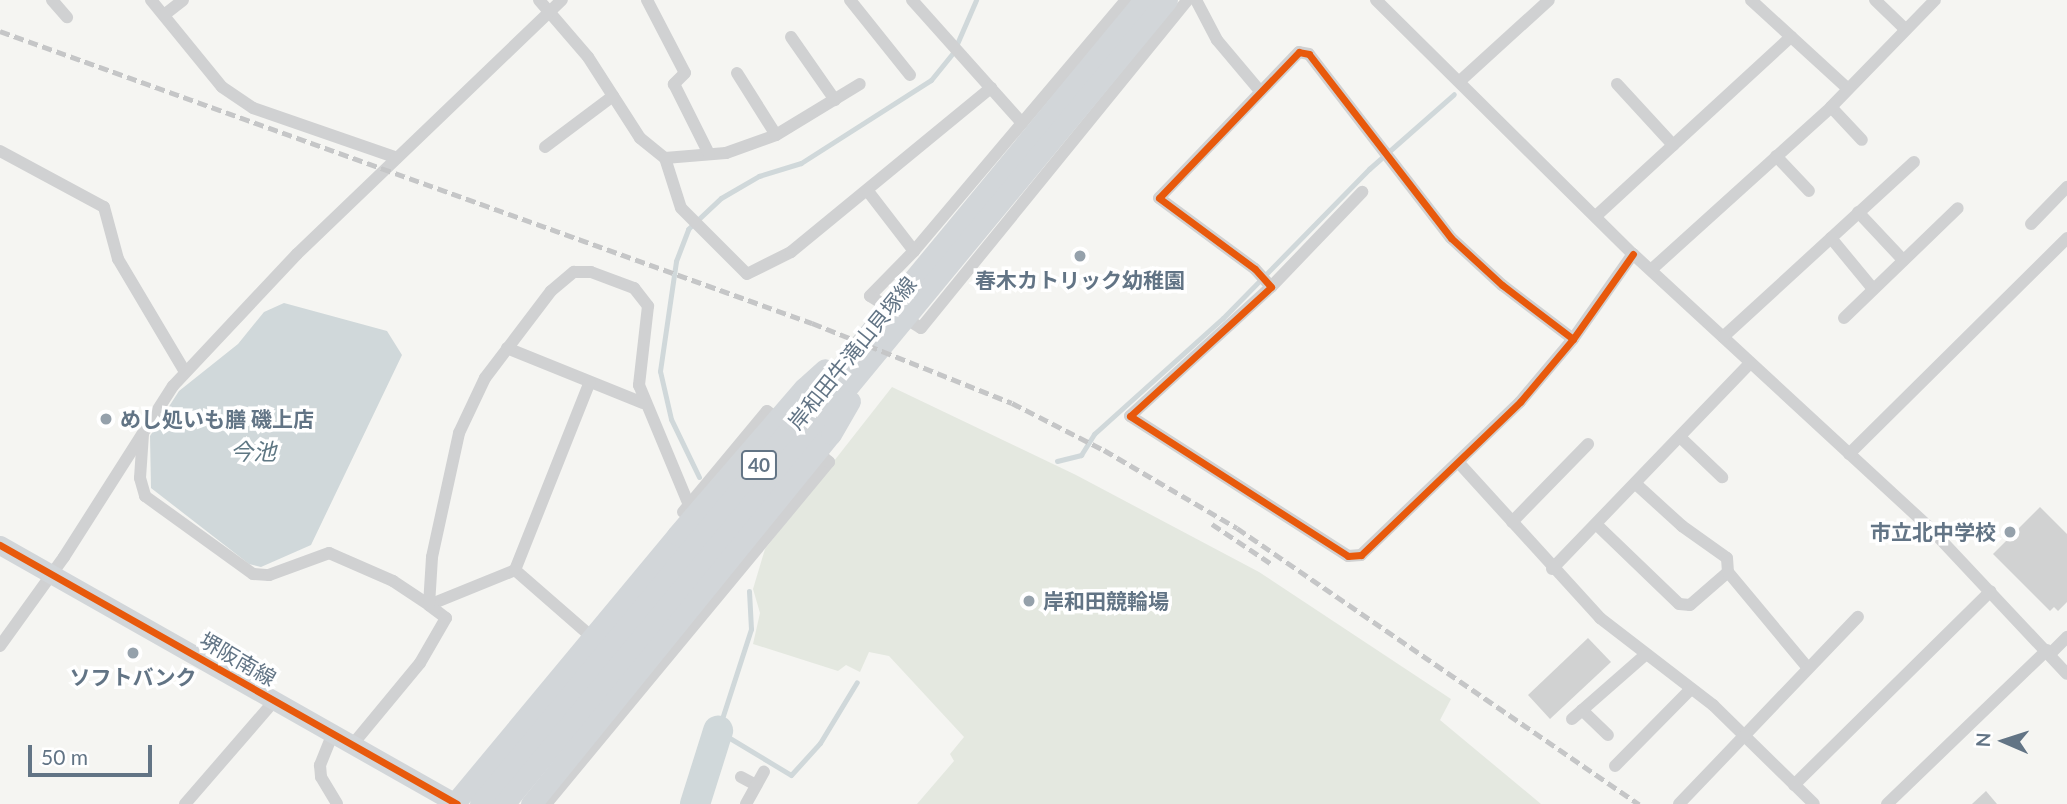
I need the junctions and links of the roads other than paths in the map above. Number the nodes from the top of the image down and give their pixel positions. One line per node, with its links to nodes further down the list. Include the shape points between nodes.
1 (52, 0): 21 (street)
2 (151, 0): 20 (street)
3 (183, 0): 20 (street)
4 (539, 0): 19 (street)
5 (562, 0): 19 (street)
6 (646, 0): 42 (street, via 685,73 674,84)
7 (850, 0): 26 (street)
8 (912, 0): 31 (street)
9 (1126, 0): 36 (street)
10 (1144, 0): 36 (main road, 岸和田牛滝山貝塚線 / 40)
11 (1167, 0): 36 (main road, 岸和田牛滝山貝塚線 / 40)
12 (1188, 0): 61 (street)
13 (1196, 0): 32 (street, via 1217,40)
14 (1376, 0): 27 (street)
15 (1549, 0): 27 (street)
16 (1751, 0): 24 (street)
17 (1875, 0): 22 (street)
18 (1935, 0): 22 (street)
19 (550, 11): 33 (street); 44 (street)
20 (163, 15): 44 (street, via 222,87 253,108)
21 (67, 17)
22 (1905, 29): 30 (street)
23 (792, 37): 34 (street)
24 (1791, 37): 30 (street); 39 (street)
25 (737, 73): 37 (street)
26 (910, 75)
27 (1460, 81): 53 (street)
28 (860, 84): 34 (street)
29 (1617, 84): 39 (street)
30 (1846, 87): 35 (street)
31 (991, 88): 36 (street); 48 (street)
32 (1260, 91): 63 (street, via 1159,198); 68 (street, via 1299,52 1309,54 1451,237 1502,285)
33 (613, 96): 40 (street); 45 (street, via 640,138)
34 (835, 100): 37 (street)
35 (1831, 107): 38 (street); 43 (street)
36 (1038, 130): 55 (street); 66 (main road, 岸和田牛滝山貝塚線 / 40)
37 (776, 135): 42 (street, via 726,153)
38 (1862, 140)
39 (1673, 145): 53 (street)
40 (545, 147)
41 (0, 151): 71 (street, via 104,207 118,259)
42 (709, 154): 45 (street)
43 (1776, 156): 49 (street); 62 (street)
44 (397, 158): 71 (street)
45 (664, 158): 48 (street, via 681,208 747,274 791,252)
46 (1913, 162): 52 (street)
47 (2067, 187): 54 (street)
48 (867, 190): 58 (street)
49 (1809, 191)
50 (1362, 192): 63 (street)
51 (1958, 208): 60 (street)
52 (1858, 212): 57 (street); 60 (street)
53 (1596, 216): 59 (street)
54 (2031, 224)
55 (928, 235): 58 (street); 61 (street)
56 (2067, 237): 77 (street)
57 (1830, 238): 64 (street); 67 (street)
58 (914, 251): 61 (street, via 870,296 921,328)
59 (1633, 254): 62 (street); 68 (street)
60 (1903, 260): 64 (street)
61 (970, 268)
62 (1652, 269): 67 (street)
63 (1271, 287): 78 (street, via 1130,416 1348,556 1361,555)
64 (1873, 289): 65 (street)
65 (1844, 318)
66 (876, 337): 112 (main road, via 804,388); 113 (main road, 岸和田牛滝山貝塚線 / 40); 114 (main road, 岸和田牛滝山貝塚線 / 40); 115 (main road, via 831,434)
67 (1723, 337): 70 (street)
68 (1573, 340): 78 (street)
69 (507, 348): 72 (street); 73 (street, via 551,291 574,272 591,272 634,288 648,306 639,384); 90 (street, via 485,378 459,433 432,557)
70 (1750, 363): 75 (street); 77 (street)
71 (185, 372): 74 (street)
72 (590, 382): 73 (street); 86 (street)
73 (643, 403): 81 (street)
74 (143, 434): 88 (street); 90 (street, via 140,478 145,496 240,568 269,575 329,553 393,581)
75 (1681, 438): 79 (street); 80 (street)
76 (1588, 444): 82 (street)
77 (1849, 454): 89 (street)
78 (1459, 463): 82 (street)
79 (1722, 477)
80 (1637, 485): 83 (street); 87 (street, via 1727,558)
81 (689, 505): 92 (street); 116 (street, via 767,411 829,462)
82 (1512, 522): 85 (street)
83 (1598, 526): 85 (street); 87 (street, via 1679,604 1690,605)
84 (0, 545): 88 (main road, 堺阪南線)
85 (1552, 569): 96 (street)
86 (515, 570): 90 (street); 92 (street)
87 (1728, 572): 97 (street)
88 (51, 573): 94 (street); 100 (main road, 堺阪南線)
89 (1991, 591): 95 (street); 109 (street)
90 (429, 605): 104 (street, via 446,618 420,663)
91 (1858, 617): 97 (street)
92 (586, 631): 112 (street, via 463,777)
93 (2067, 637): 95 (street)
94 (0, 646)
95 (2049, 651): 98 (street); 120 (street)
96 (1644, 656): 99 (street); 102 (street, via 1577,714)
97 (1808, 668): 103 (street)
98 (2067, 674)
99 (1690, 690): 103 (street, via 1713,705); 105 (street)
100 (275, 700): 101 (main road, 堺阪南線); 110 (street)
101 (333, 733): 104 (main road, 堺阪南線); 111 (street, via 320,765 321,777)
102 (1608, 735)
103 (1744, 737): 109 (street); 118 (street)
104 (353, 744): 112 (main road, 堺阪南線)
105 (1615, 766)
106 (764, 772): 108 (street)
107 (741, 777): 108 (street)
108 (756, 785): 117 (street)
109 (1794, 785): 119 (street)
110 (185, 804)
111 (337, 804)
112 (456, 804)
113 (481, 804)
114 (504, 804)
115 (531, 804)
116 (547, 804)
117 (746, 804)
118 (1679, 804)
119 (1814, 804)
120 (1887, 804)

